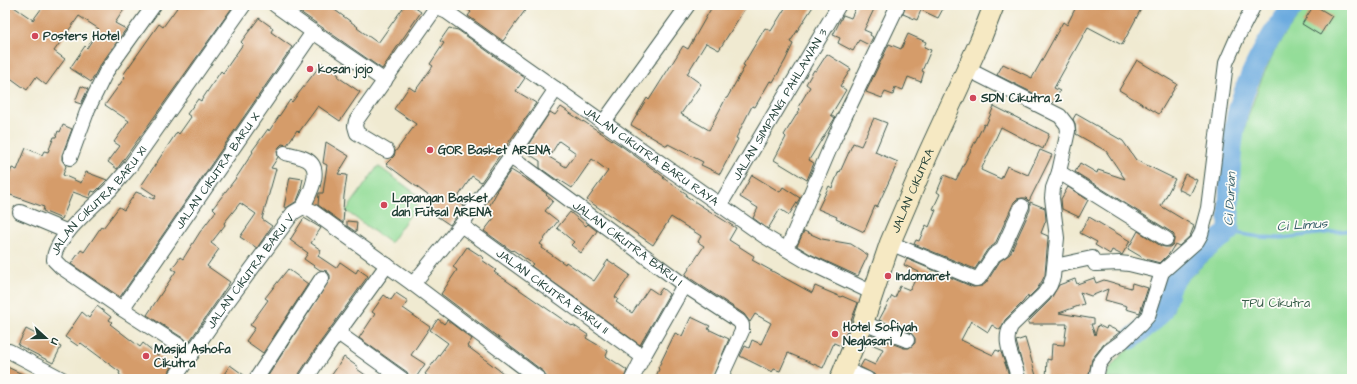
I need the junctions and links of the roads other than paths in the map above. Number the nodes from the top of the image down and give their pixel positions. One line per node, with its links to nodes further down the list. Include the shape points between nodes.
1 (154, 5): 16 (street, via 106,72 88,109)
2 (244, 5): 24 (street, JALAN CIKUTRA BARU XI, via 129,168)
3 (275, 5): 9 (street)
4 (688, 5): 13 (street)
5 (839, 5): 19 (street, JALAN SIMPANG PAHLAWAN 3)
6 (898, 5): 26 (street, via 833,141)
7 (994, 5): 10 (main road, JALAN CIKUTRA)
8 (1254, 5): 30 (street, via 1226,63 1208,208 1201,234)
9 (313, 32): 11 (street); 35 (street, JALAN CIKUTRA BARU X)
10 (967, 69): 18 (street, via 1060,116 1068,131); 27 (main road, JALAN CIKUTRA)
11 (385, 81): 12 (street, JALAN CIKUTRA BARU RAYA, via 435,9 440,9); 14 (street, via 355,126 357,133)
12 (556, 89): 13 (street, JALAN CIKUTRA BARU RAYA); 17 (street)
13 (603, 124): 19 (street, JALAN CIKUTRA BARU RAYA)
14 (387, 151)
15 (285, 153): 21 (street, via 312,163 314,184)
16 (70, 158)
17 (510, 158): 23 (street); 33 (street, JALAN CIKUTRA BARU I)
18 (1058, 172): 25 (street); 29 (street, via 1052,198 1057,238)
19 (720, 205): 34 (street, JALAN CIKUTRA BARU RAYA, via 784,249)
20 (1022, 206): 27 (street, via 1002,250 994,255 976,279)
21 (303, 207): 28 (street); 40 (street, JALAN CIKUTRA BARU V, via 293,213)
22 (20, 212): 24 (street)
23 (461, 225): 32 (street); 41 (street, JALAN CIKUTRA BARU II)
24 (68, 232): 35 (street, JALAN CIKUTRA BARU XI, via 55,250 54,260)
25 (1166, 239)
26 (791, 240)
27 (890, 243): 34 (main road, JALAN CIKUTRA)
28 (387, 265): 32 (street); 37 (street)
29 (1055, 266): 30 (street, via 1092,258 1095,264 1129,264); 52 (street, via 1054,277 1044,294 1008,332 1008,348)
30 (1162, 272): 53 (street, via 1148,316 1109,351 1099,364)
31 (322, 278): 45 (street)
32 (414, 284): 48 (street)
33 (684, 285): 41 (street); 50 (street, JALAN CIKUTRA BARU I, via 742,325 742,331)
34 (874, 293): 36 (main road, JALAN CIKUTRA)
35 (122, 309): 40 (street, JALAN CIKUTRA BARU XI)
36 (863, 323): 38 (street); 42 (main road, JALAN CIKUTRA)
37 (338, 333): 46 (street); 47 (street)
38 (907, 340)
39 (9, 351): 43 (street)
40 (192, 354): 44 (street, JALAN CIKUTRA BARU V)
41 (643, 357): 49 (street)
42 (842, 374): 51 (street)
43 (62, 379)
44 (174, 379)
45 (256, 379)
46 (306, 379)
47 (402, 379)
48 (539, 379)
49 (632, 379)
50 (720, 379)
51 (867, 379)
52 (1018, 379)
53 (1096, 379)

